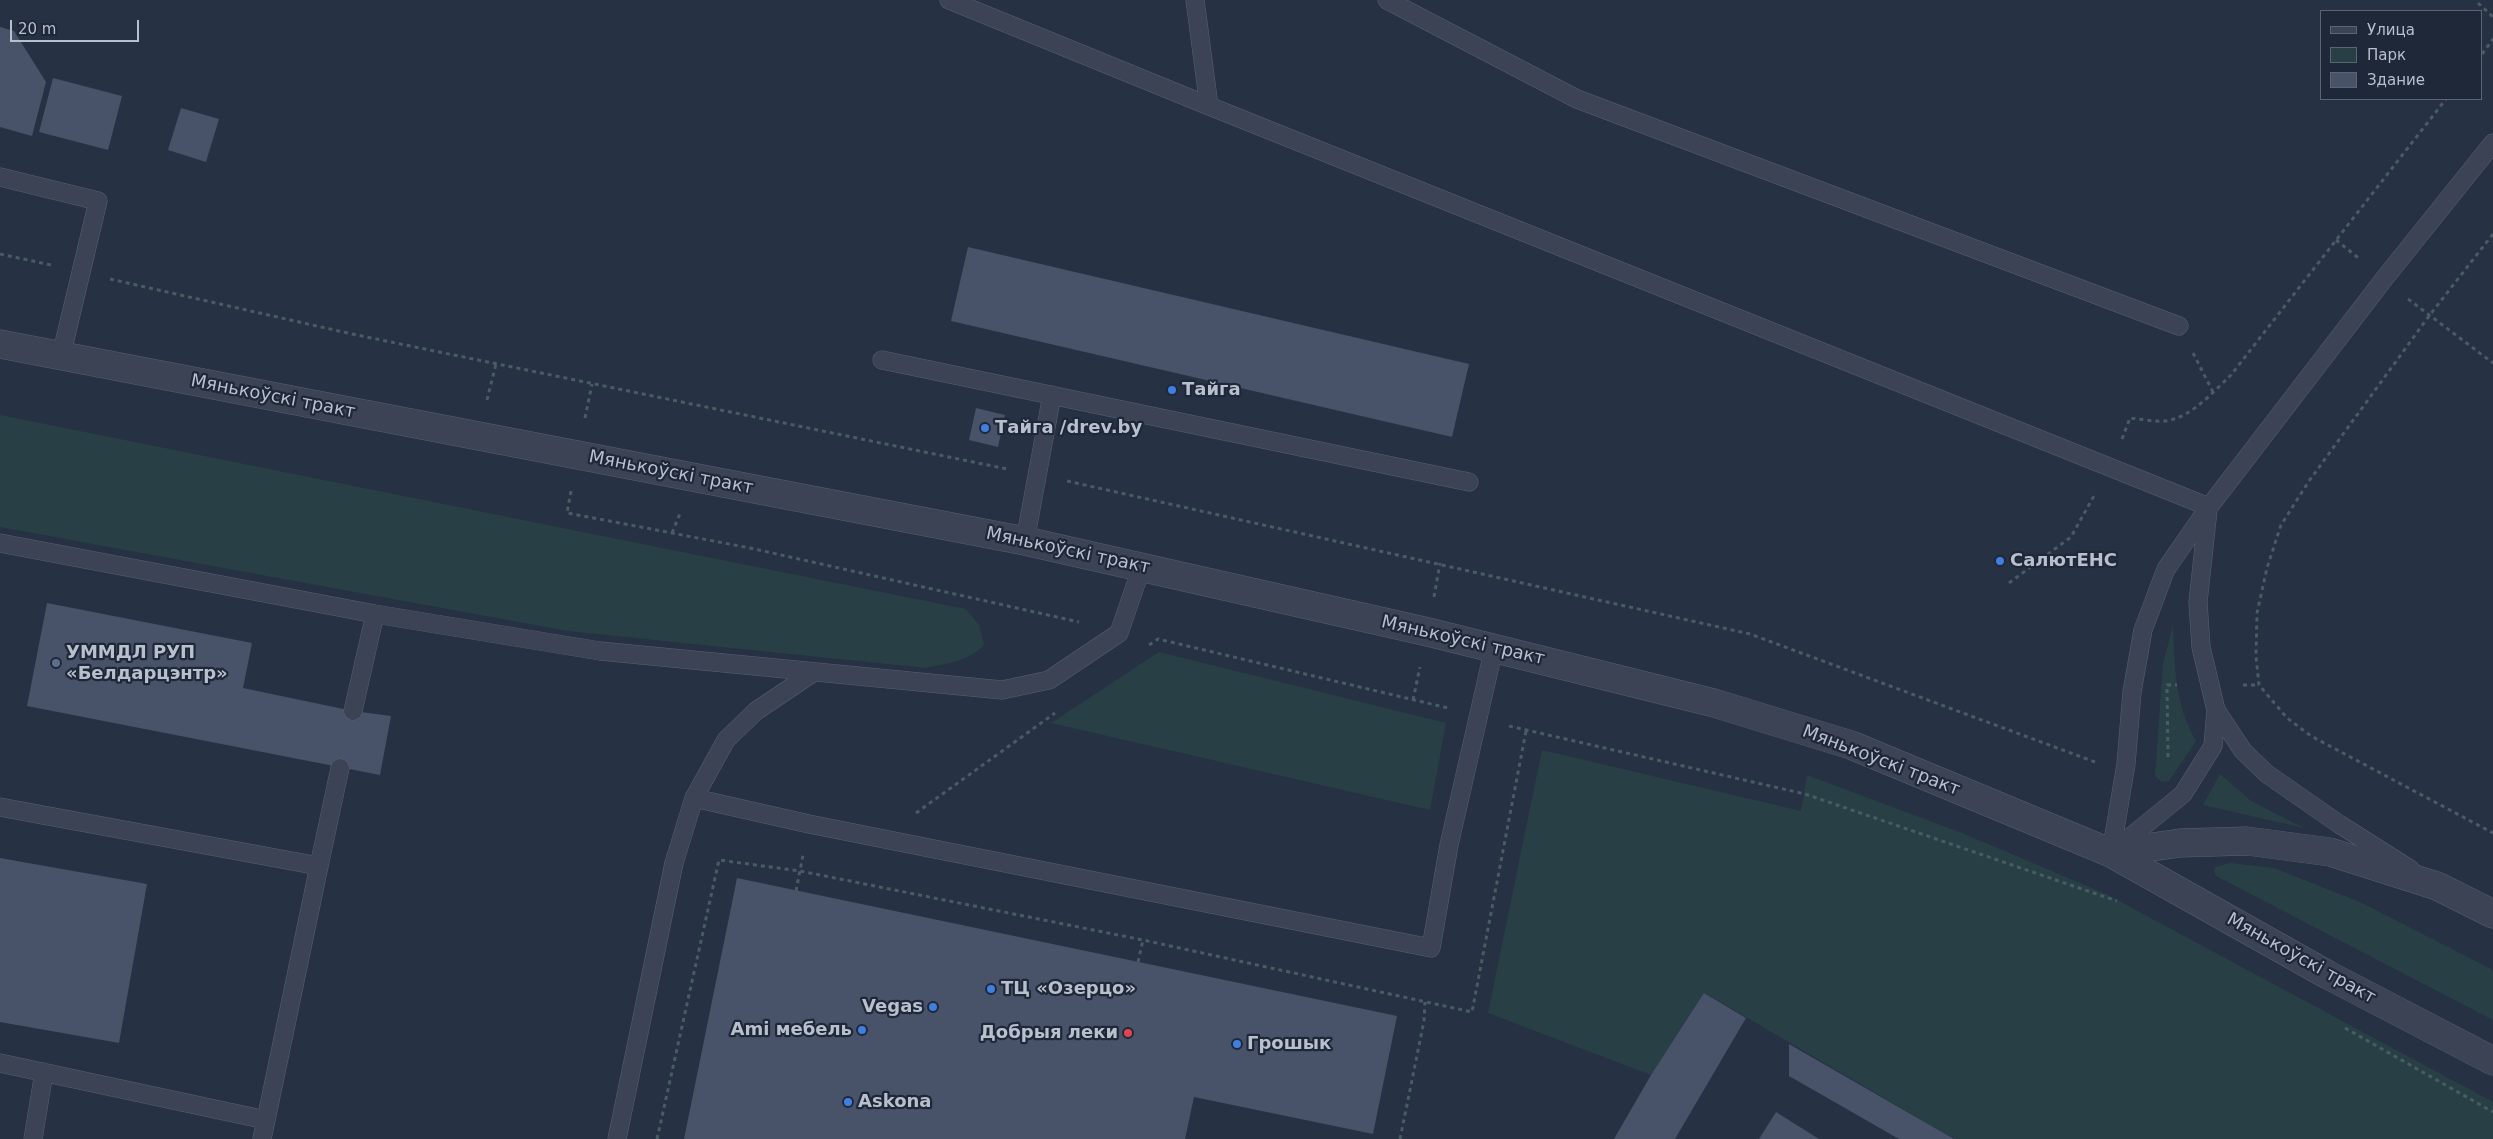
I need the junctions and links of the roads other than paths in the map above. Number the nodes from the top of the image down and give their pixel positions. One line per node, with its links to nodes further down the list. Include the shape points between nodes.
1 (949, 0): 4 (lane)
2 (1195, 0): 4 (lane)
3 (1387, 0): 7 (lane, via 1577,99)
4 (1209, 106): 13 (lane)
5 (2493, 143): 13 (lane)
6 (0, 177): 9 (lane, via 98,201)
7 (2178, 326)
8 (0, 344): 9 (street, Мянькоўскі тракт)
9 (60, 356): 14 (street, Мянькоўскі тракт)
10 (882, 360): 11 (lane)
11 (1052, 395): 12 (lane); 14 (lane)
12 (1469, 482)
13 (2208, 507): 20 (lane, via 2198,602 2201,647); 25 (lane, via 2166,569 2142,630 2132,692 2126,764)
14 (1025, 541): 16 (street, Мянькоўскі тракт)
15 (0, 543): 17 (lane)
16 (1142, 566): 18 (street, Мянькоўскі тракт); 19 (lane, via 1120,631 1049,680 1002,690)
17 (375, 614): 19 (lane, via 600,651); 21 (lane)
18 (1494, 648): 23 (lane, via 1449,845 1431,948 809,824); 25 (street, Мянькоўскі тракт, via 1714,703 1851,745)
19 (814, 672): 23 (lane, via 756,710 726,740)
20 (2216, 710): 25 (lane, via 2213,746 2183,794); 27 (lane, via 2243,751 2267,774 2338,824)
21 (353, 711)
22 (340, 768): 26 (lane)
23 (694, 798): 35 (lane, via 674,863)
24 (0, 807): 26 (lane)
25 (2111, 853): 27 (street, via 2180,843 2248,841 2330,852); 29 (street, Мянькоўскі тракт, via 2328,975)
26 (319, 866): 32 (lane)
27 (2437, 886): 28 (street)
28 (2493, 914)
29 (2493, 1061)
30 (0, 1063): 31 (lane)
31 (44, 1072): 32 (lane); 33 (lane)
32 (266, 1120): 34 (lane)
33 (33, 1139)
34 (262, 1139)
35 (617, 1139)

